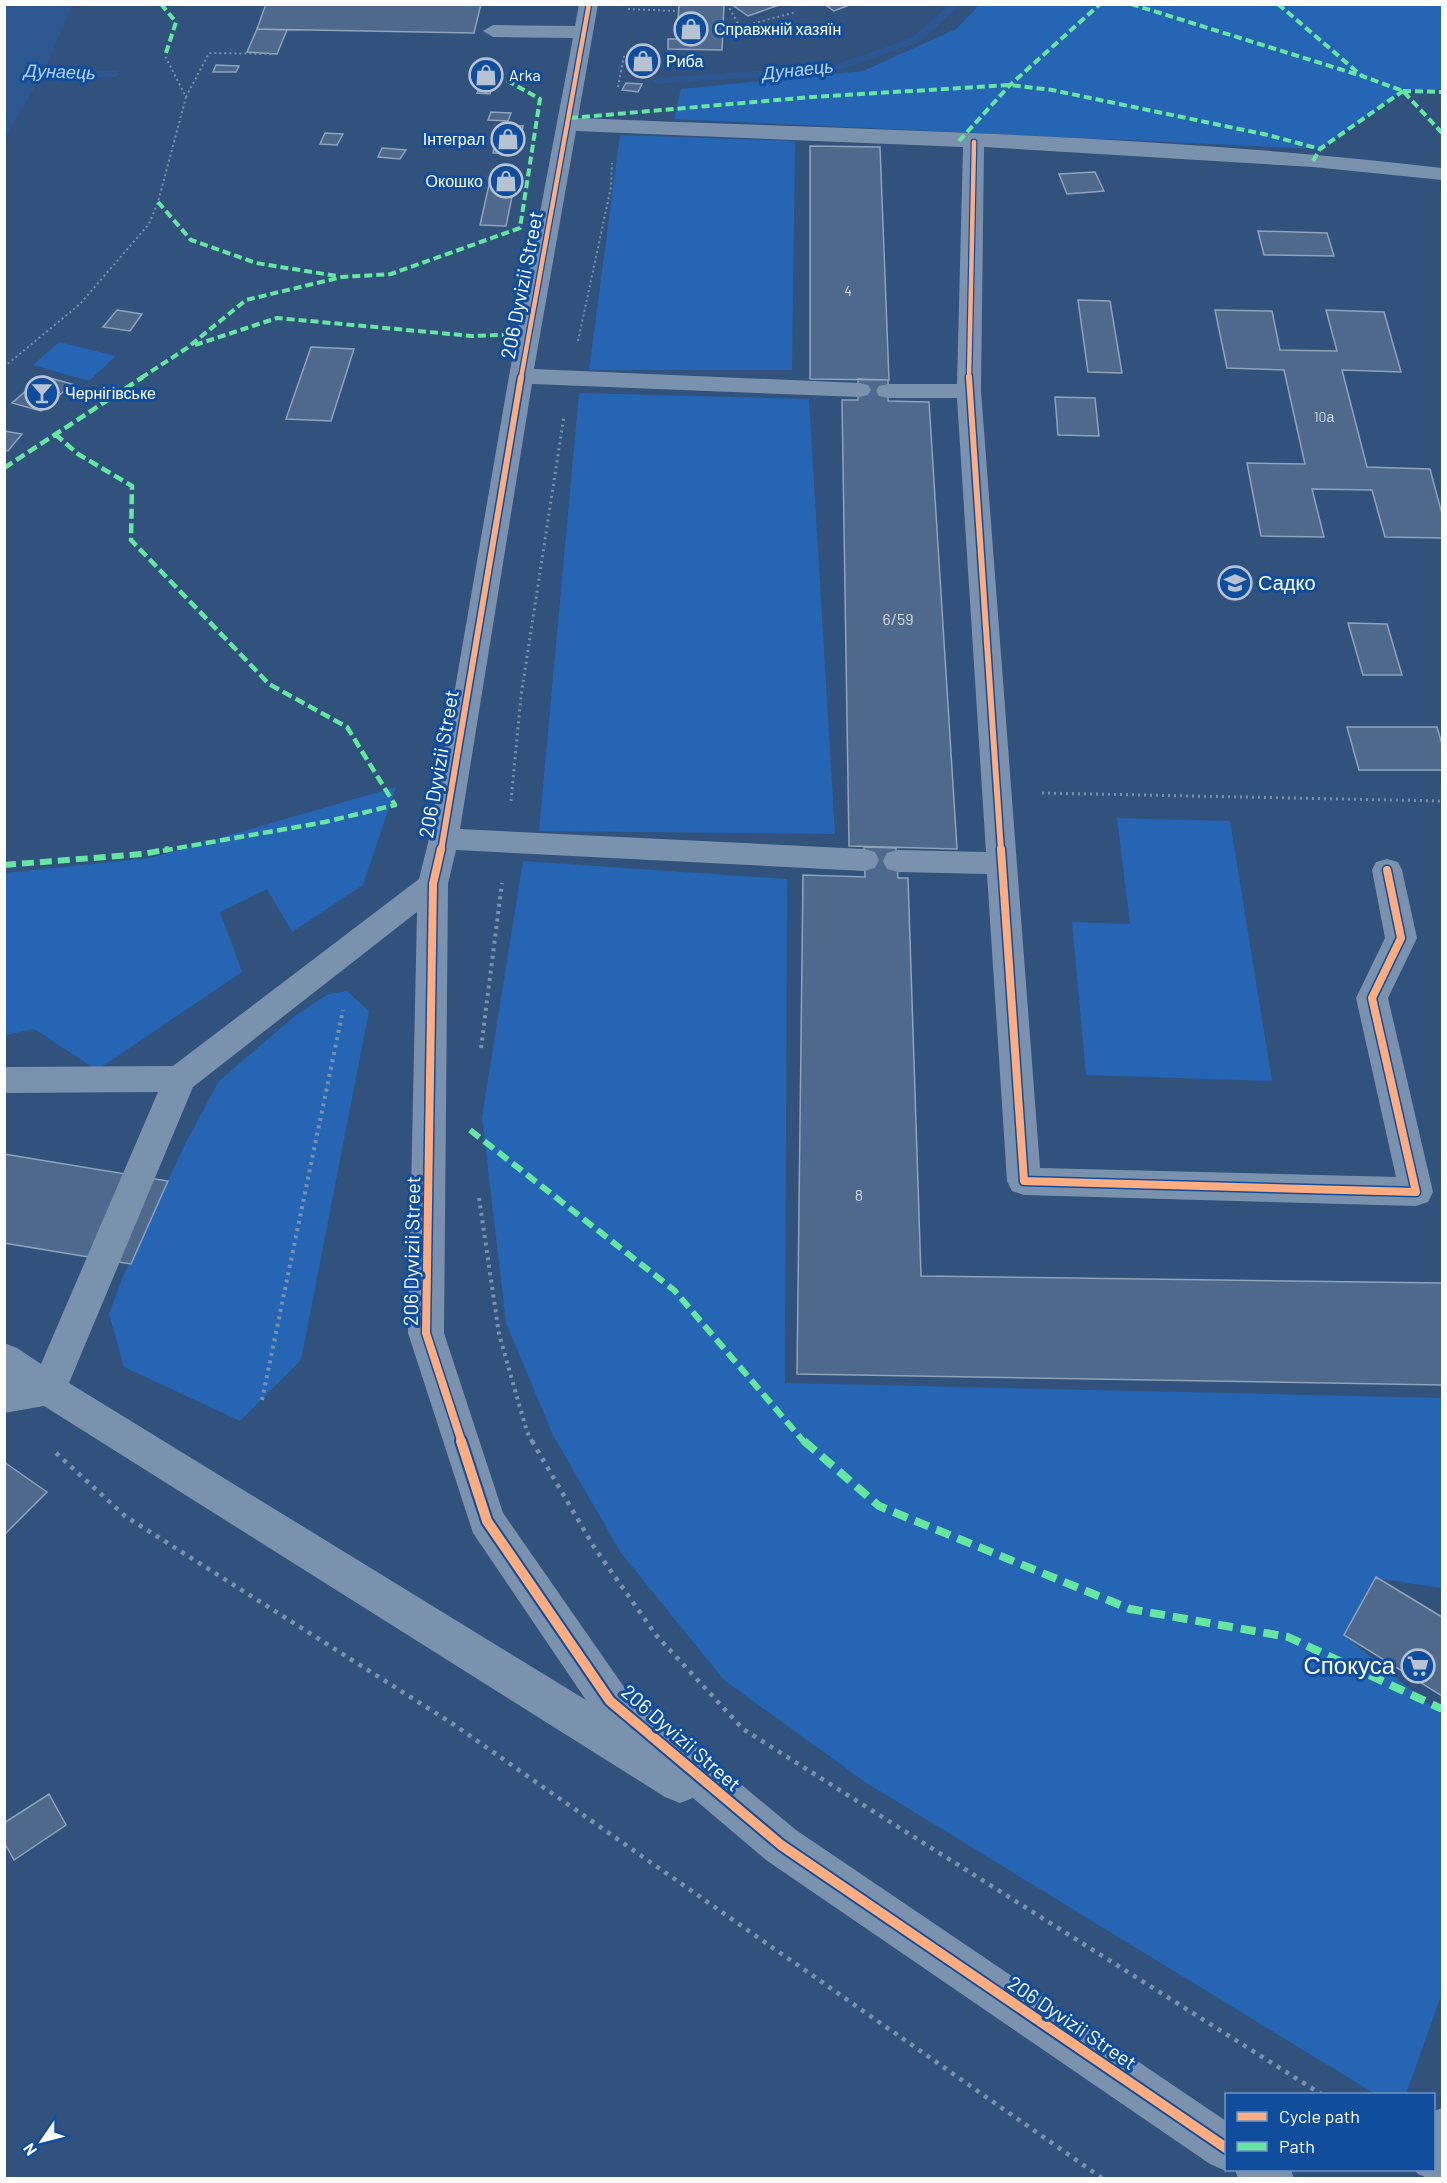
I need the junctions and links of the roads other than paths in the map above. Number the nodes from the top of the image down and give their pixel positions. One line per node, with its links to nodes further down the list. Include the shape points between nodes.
1 (586, 18): 2 (street); 3 (street, 206 Dyvizii Street)
2 (494, 31)
3 (569, 124): 4 (street); 6 (street, 206 Dyvizii Street)
4 (974, 142): 5 (street, via 1079,145); 9 (street)
5 (1443, 174)
6 (521, 376): 7 (street); 10 (street, 206 Dyvizii Street)
7 (858, 390)
8 (888, 391): 9 (street)
9 (969, 391): 13 (street)
10 (444, 839): 11 (street); 15 (street, 206 Dyvizii Street)
11 (864, 860)
12 (897, 861): 13 (street)
13 (1002, 863): 18 (street, via 1024,1181)
14 (1388, 870): 18 (street, via 1401,938 1372,998)
15 (433, 884): 16 (street); 22 (street, 206 Dyvizii Street, via 426,1333 487,1521 610,1701)
16 (180, 1079): 17 (street); 20 (street)
17 (4, 1080)
18 (1429, 1194)
19 (4, 1359): 20 (street)
20 (48, 1389): 21 (street); 22 (street)
21 (4, 1397)
22 (781, 1845): 24 (street, 206 Dyvizii Street)
23 (1443, 2131): 25 (street)
24 (1225, 2147)
25 (1435, 2155)

